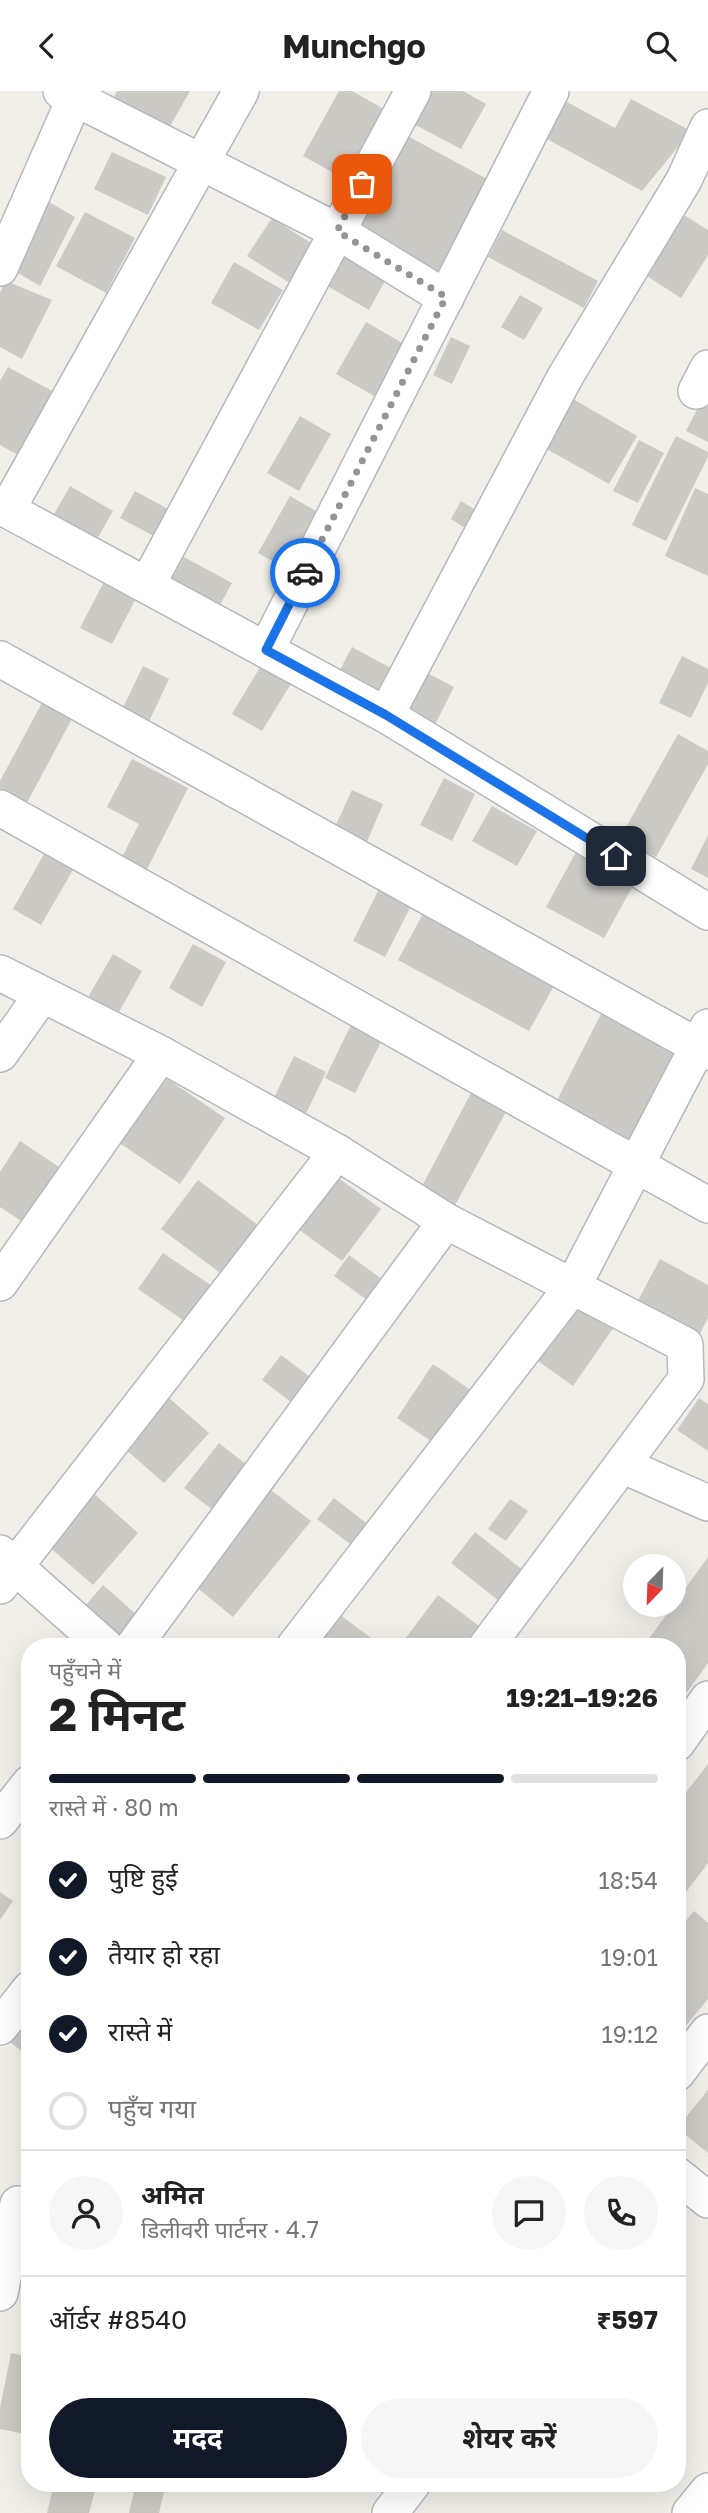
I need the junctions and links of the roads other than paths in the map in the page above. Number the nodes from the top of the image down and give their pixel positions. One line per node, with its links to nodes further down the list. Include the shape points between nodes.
1 (241, 91): 6 (street)
2 (413, 91): 8 (street)
3 (551, 91): 10 (street)
4 (71, 93): 6 (street); 9 (street)
5 (708, 127): 7 (street)
6 (201, 163): 8 (street); 11 (street)
7 (696, 186): 15 (street, via 565,377)
8 (337, 231): 10 (street); 12 (street)
9 (0, 268)
10 (446, 297): 13 (street)
11 (4, 508): 12 (street)
12 (147, 585): 13 (street)
13 (266, 650): 15 (street)
14 (0, 659): 20 (street)
15 (386, 715): 17 (street)
16 (0, 808): 24 (street)
17 (708, 912)
18 (0, 973): 19 (street)
19 (42, 995): 21 (street); 22 (street)
20 (704, 1042): 24 (street)
21 (0, 1054)
22 (161, 1054): 23 (street); 27 (street)
23 (337, 1152): 26 (street); 31 (street)
24 (635, 1166): 25 (street); 28 (street)
25 (708, 1205)
26 (446, 1221): 28 (street); 33 (street)
27 (0, 1283)
28 (573, 1286): 29 (street, via 685,1345 686,1379); 34 (street)
29 (622, 1465): 30 (street); 35 (street)
30 (708, 1503)
31 (5, 1568): 32 (street)
32 (94, 1638)
33 (141, 1638)
34 (301, 1638)
35 (492, 1638)
36 (708, 1699): 37 (street)
37 (686, 1730)
38 (21, 1794): 39 (street)
39 (0, 1821)
40 (21, 2000): 41 (street)
41 (0, 2027)
42 (708, 2032): 43 (street)
43 (686, 2061)
44 (686, 2182): 45 (street)
45 (708, 2200)
46 (16, 2204): 47 (street)
47 (0, 2293)
48 (708, 2491): 51 (street)
49 (406, 2492): 50 (street)
50 (390, 2513)
51 (690, 2513)

